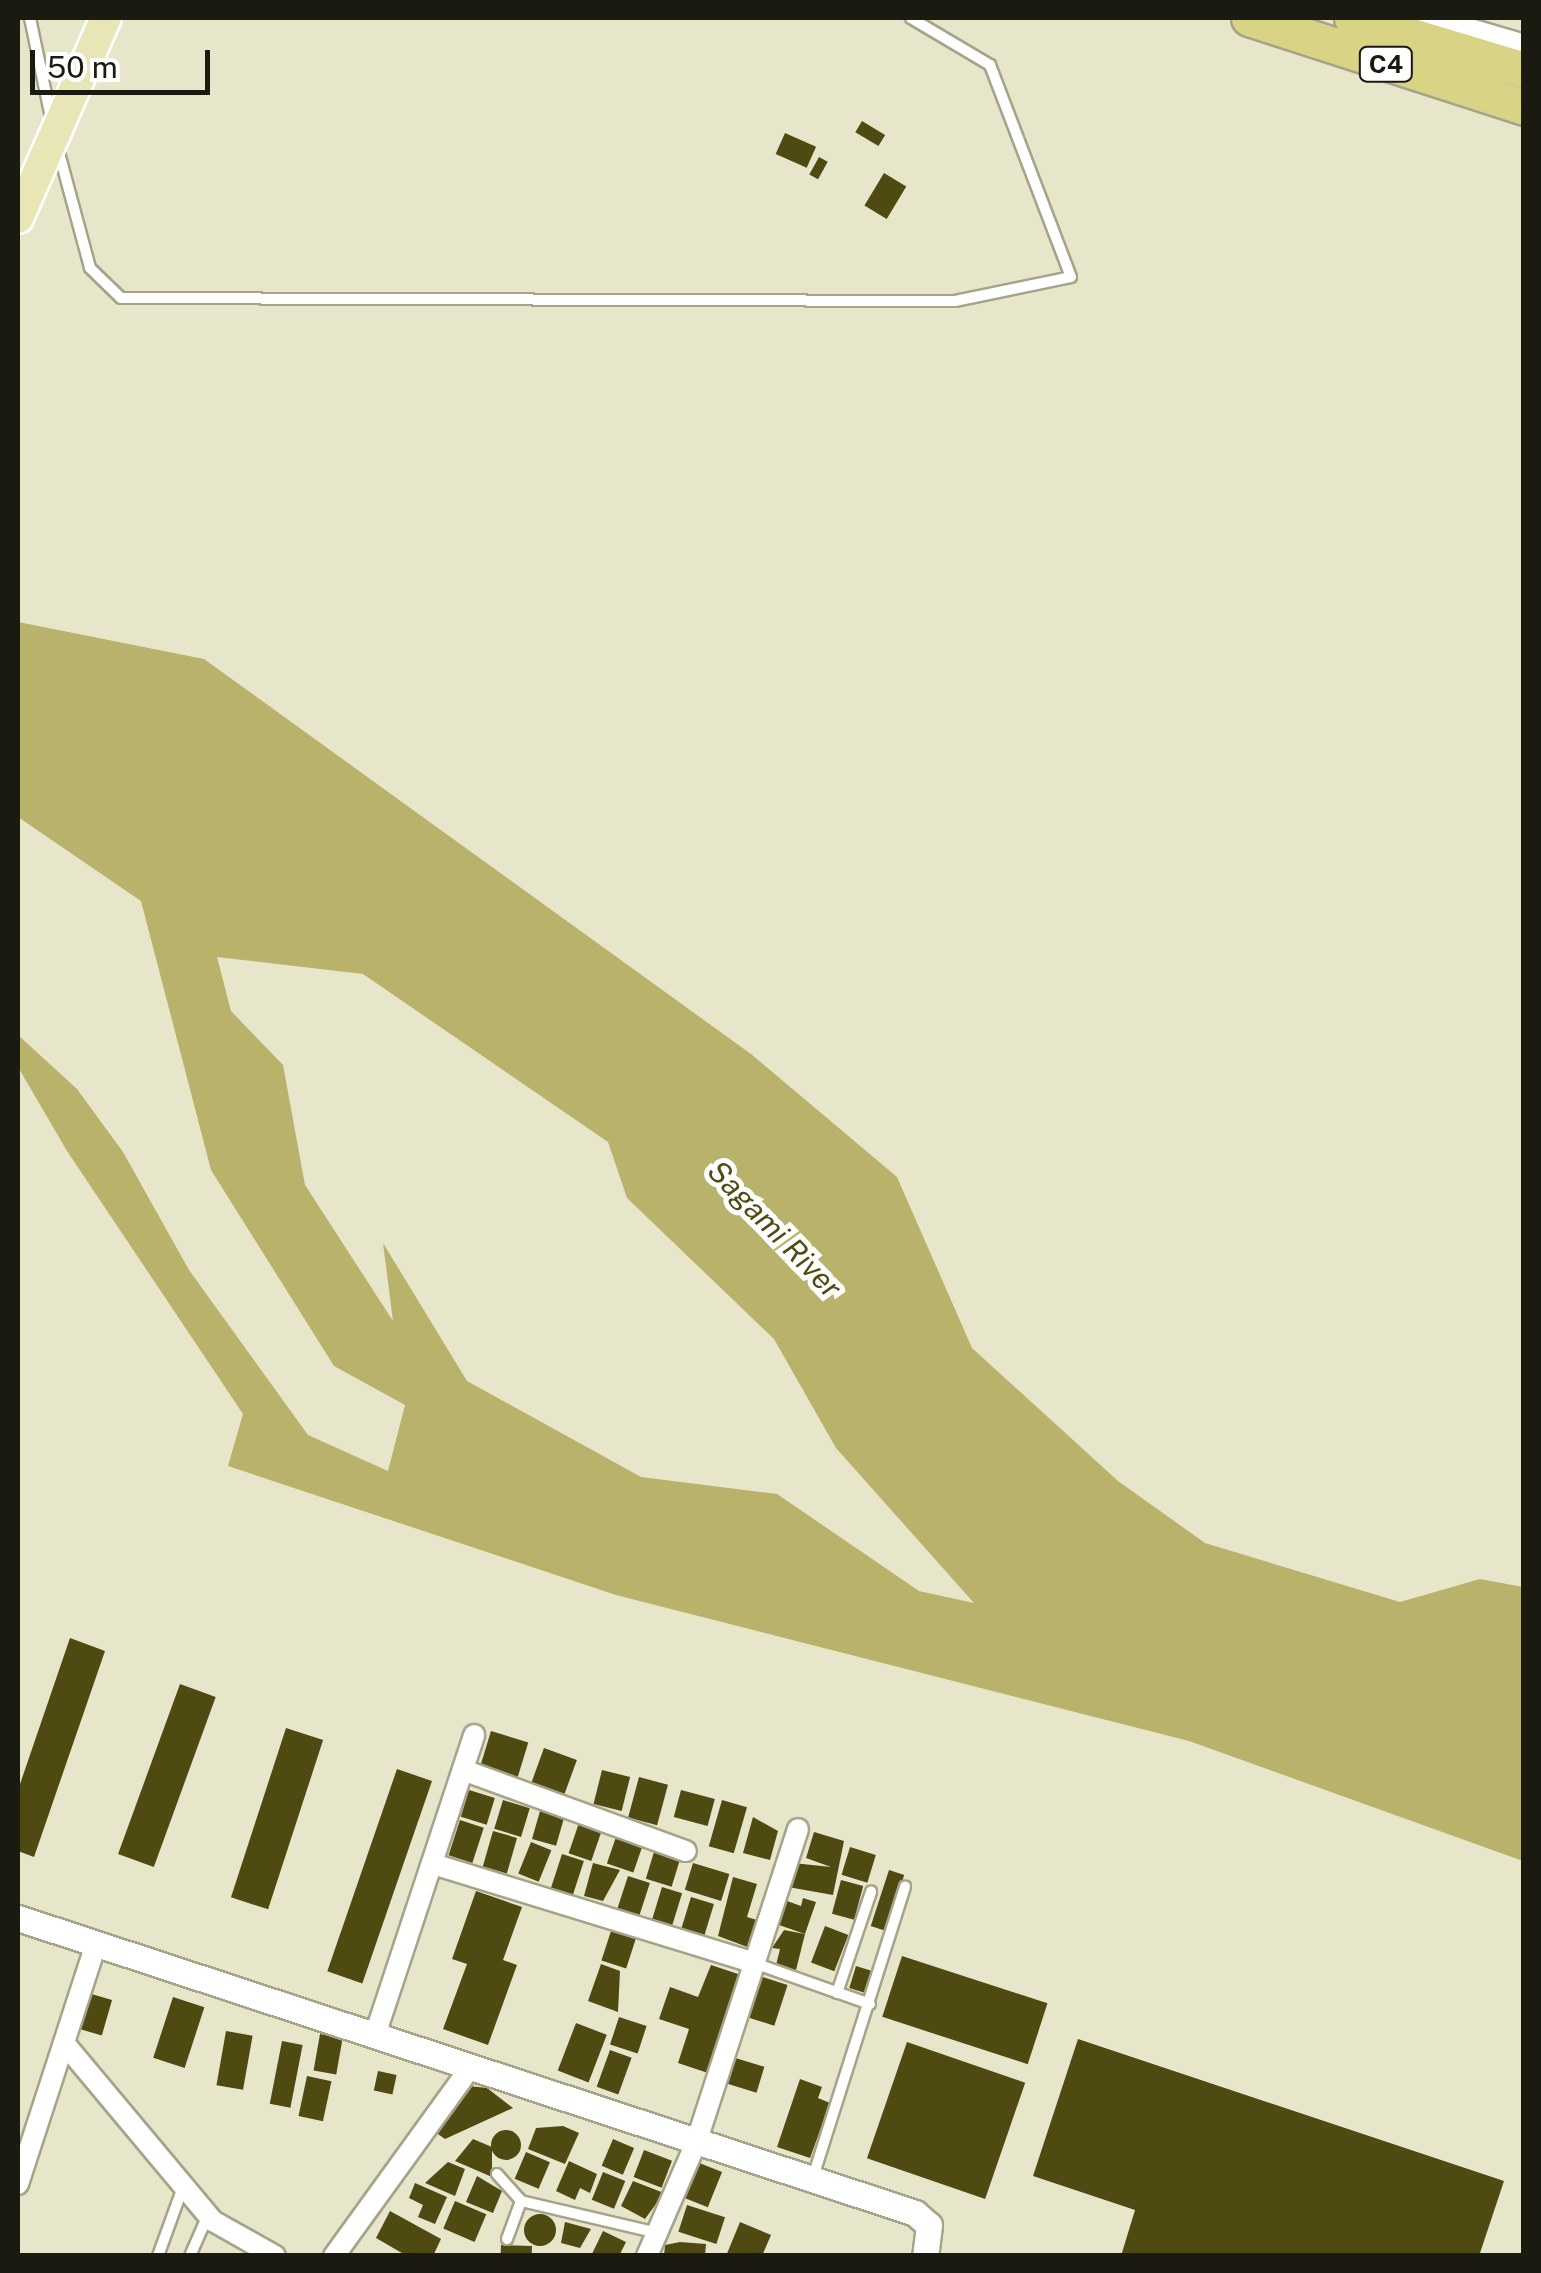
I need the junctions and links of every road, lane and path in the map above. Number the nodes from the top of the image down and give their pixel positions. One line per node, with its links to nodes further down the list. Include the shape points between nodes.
1 (30, 18): 3 (lane, via 71,210 90,268 120,298 936,301 1072,276 990,64)
2 (106, 18): 10 (main road, bridge)
3 (911, 18)
4 (1250, 18): 9 (highway, C4)
5 (1352, 18): 8 (highway, C4)
6 (1425, 18): 7 (street)
7 (1524, 47)
8 (1524, 70)
9 (1524, 108)
10 (18, 218)
11 (474, 1735): 12 (street)
12 (462, 1770): 14 (street); 15 (street)
13 (798, 1829): 20 (street)
14 (686, 1851)
15 (433, 1864): 20 (street); 23 (street)
16 (905, 1886): 22 (lane)
17 (871, 1892): 21 (lane)
18 (18, 1918): 19 (street)
19 (96, 1944): 23 (street); 24 (street)
20 (754, 1962): 21 (lane); 26 (street)
21 (838, 1992): 22 (lane)
22 (870, 2004): 28 (lane)
23 (375, 2035): 25 (street)
24 (64, 2043): 29 (street); 30 (street)
25 (470, 2068): 26 (street); 38 (street)
26 (696, 2143): 28 (street); 33 (street)
27 (497, 2174): 31 (lane)
28 (812, 2180): 40 (street, via 914,2212 929,2225)
29 (18, 2184)
30 (183, 2186): 32 (street); 35 (lane)
31 (521, 2201): 33 (lane); 34 (lane)
32 (208, 2215): 36 (lane); 37 (street)
33 (657, 2233): 39 (street)
34 (507, 2239)
35 (158, 2256)
36 (190, 2256)
37 (275, 2256)
38 (334, 2256)
39 (647, 2256)
40 (926, 2256)

